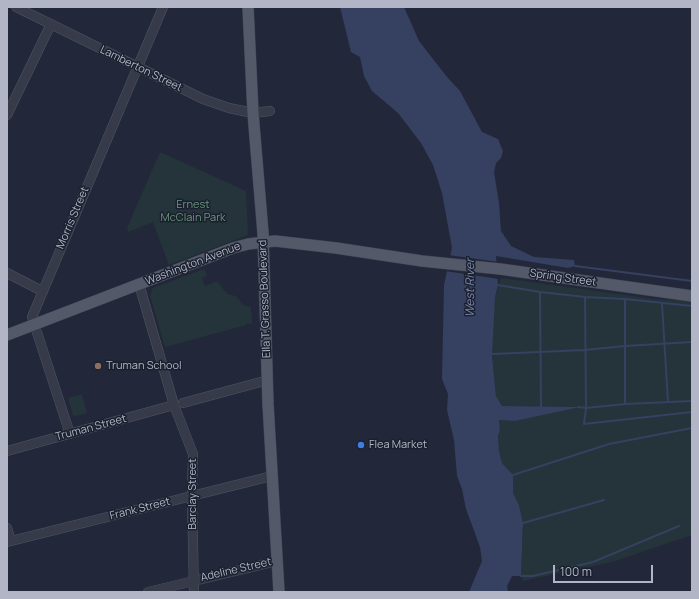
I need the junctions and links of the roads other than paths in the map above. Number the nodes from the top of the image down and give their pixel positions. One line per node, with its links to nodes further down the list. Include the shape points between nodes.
1 (16, 7): 4 (street, Lamberton Street)
2 (163, 7): 5 (street, Morris Street)
3 (248, 7): 7 (main road, Ella T. Grasso Boulevard)
4 (50, 24): 5 (street, Lamberton Street); 8 (street)
5 (138, 67): 7 (street, Lamberton Street, via 203,99); 13 (street, Morris Street)
6 (270, 111): 7 (street, Lamberton Street)
7 (253, 113): 9 (main road, Ella T. Grasso Boulevard)
8 (7, 115)
9 (263, 242): 10 (main road, Washington Avenue, via 275,241); 12 (main road, Washington Avenue, via 241,245); 17 (main road, Ella T. Grasso Boulevard)
10 (434, 262): 14 (main road, Spring Street)
11 (7, 273): 13 (street)
12 (139, 284): 15 (main road, Washington Avenue); 19 (street, Barclay Street)
13 (42, 291): 15 (street, Morris Street, via 32,317)
14 (692, 296)
15 (34, 325): 16 (main road, Washington Avenue); 20 (street, Morris Street)
16 (7, 335)
17 (268, 380): 18 (street); 22 (main road, Ella T. Grasso Boulevard)
18 (183, 403)
19 (174, 405): 20 (street, Truman Street); 23 (street, Barclay Street, via 193,454)
20 (70, 434): 21 (street, Truman Street)
21 (7, 450)
22 (272, 476): 23 (street, Frank Street); 26 (main road, Ella T. Grasso Boulevard)
23 (192, 496): 25 (street, Frank Street); 27 (street, Barclay Street)
24 (7, 528): 25 (street)
25 (9, 542)
26 (277, 560): 27 (street, Adeline Street); 30 (main road, Ella T. Grasso Boulevard)
27 (194, 580): 28 (street, Adeline Street); 29 (street, Barclay Street)
28 (148, 592)
29 (194, 592)
30 (279, 592)

